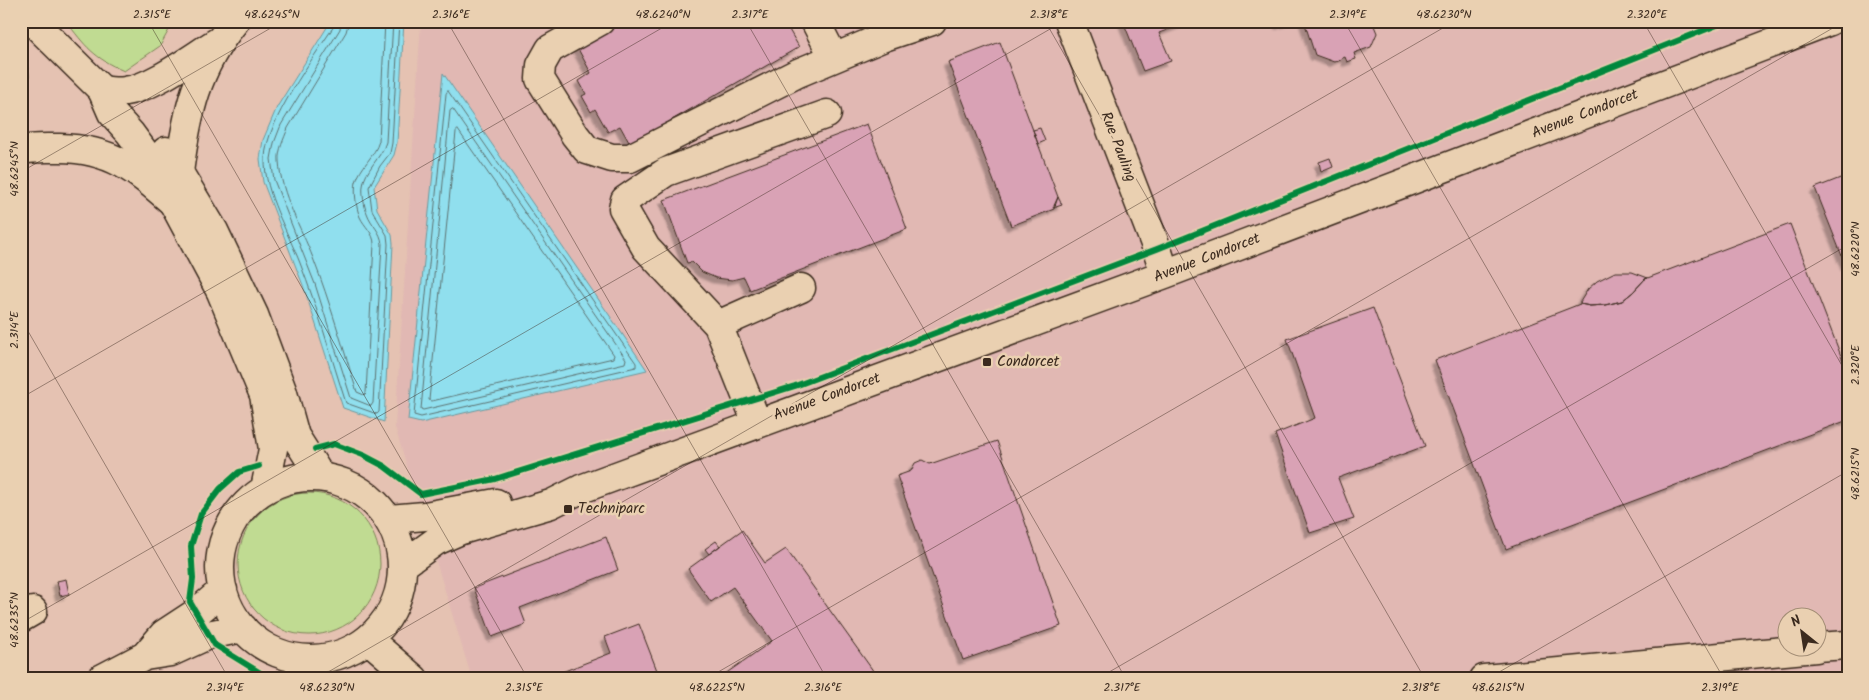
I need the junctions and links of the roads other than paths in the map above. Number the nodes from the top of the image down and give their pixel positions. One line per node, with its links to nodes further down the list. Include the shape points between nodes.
1 (600, 21): 8 (main road, via 550,49 541,65 540,79 574,135 587,150 612,158 630,158)
2 (815, 21): 8 (main road)
3 (932, 21): 8 (main road)
4 (1069, 21): 14 (main road, Rue Pauling)
5 (1830, 21): 14 (main road, Avenue Condorcet)
6 (34, 23): 9 (main road)
7 (227, 31): 9 (main road, via 140,87 126,91); 12 (main road, via 194,93)
8 (834, 58)
9 (102, 90): 12 (main road, via 128,102 150,127); 13 (main road, via 112,113 152,163)
10 (827, 114): 16 (main road, via 666,172 624,200 623,208 646,248)
11 (21, 150): 13 (main road, via 72,148 115,158)
12 (179, 172): 18 (main road, via 214,231 254,315 295,436)
13 (176, 204): 19 (main road, via 221,292 264,395 272,449)
14 (1166, 274): 17 (main road, Avenue Condorcet)
15 (801, 288): 16 (main road)
16 (718, 325): 17 (main road)
17 (757, 423): 20 (main road, Avenue Condorcet)
18 (321, 477): 19 (main road, via 292,478); 21 (main road, via 348,484 371,499)
19 (266, 489): 23 (main road, via 244,506 229,529 221,556)
20 (581, 489): 21 (main road, Avenue Condorcet, via 548,491 470,509); 22 (main road, Avenue Condorcet, via 551,504 461,530 436,541)
21 (389, 519): 22 (main road, via 399,541)
22 (403, 565): 25 (main road, via 399,593 387,619)
23 (223, 590): 24 (main road, via 230,609); 29 (main road, via 164,634)
24 (243, 628): 29 (main road, via 208,635 171,652); 30 (main road, via 268,648)
25 (368, 639): 30 (main road); 34 (main road)
26 (1848, 644): 27 (main road)
27 (1826, 647)
28 (1776, 653): 31 (main road)
29 (145, 656): 33 (main road)
30 (320, 669)
31 (1594, 674): 32 (main road)
32 (1491, 678)
33 (100, 679)
34 (414, 679)

